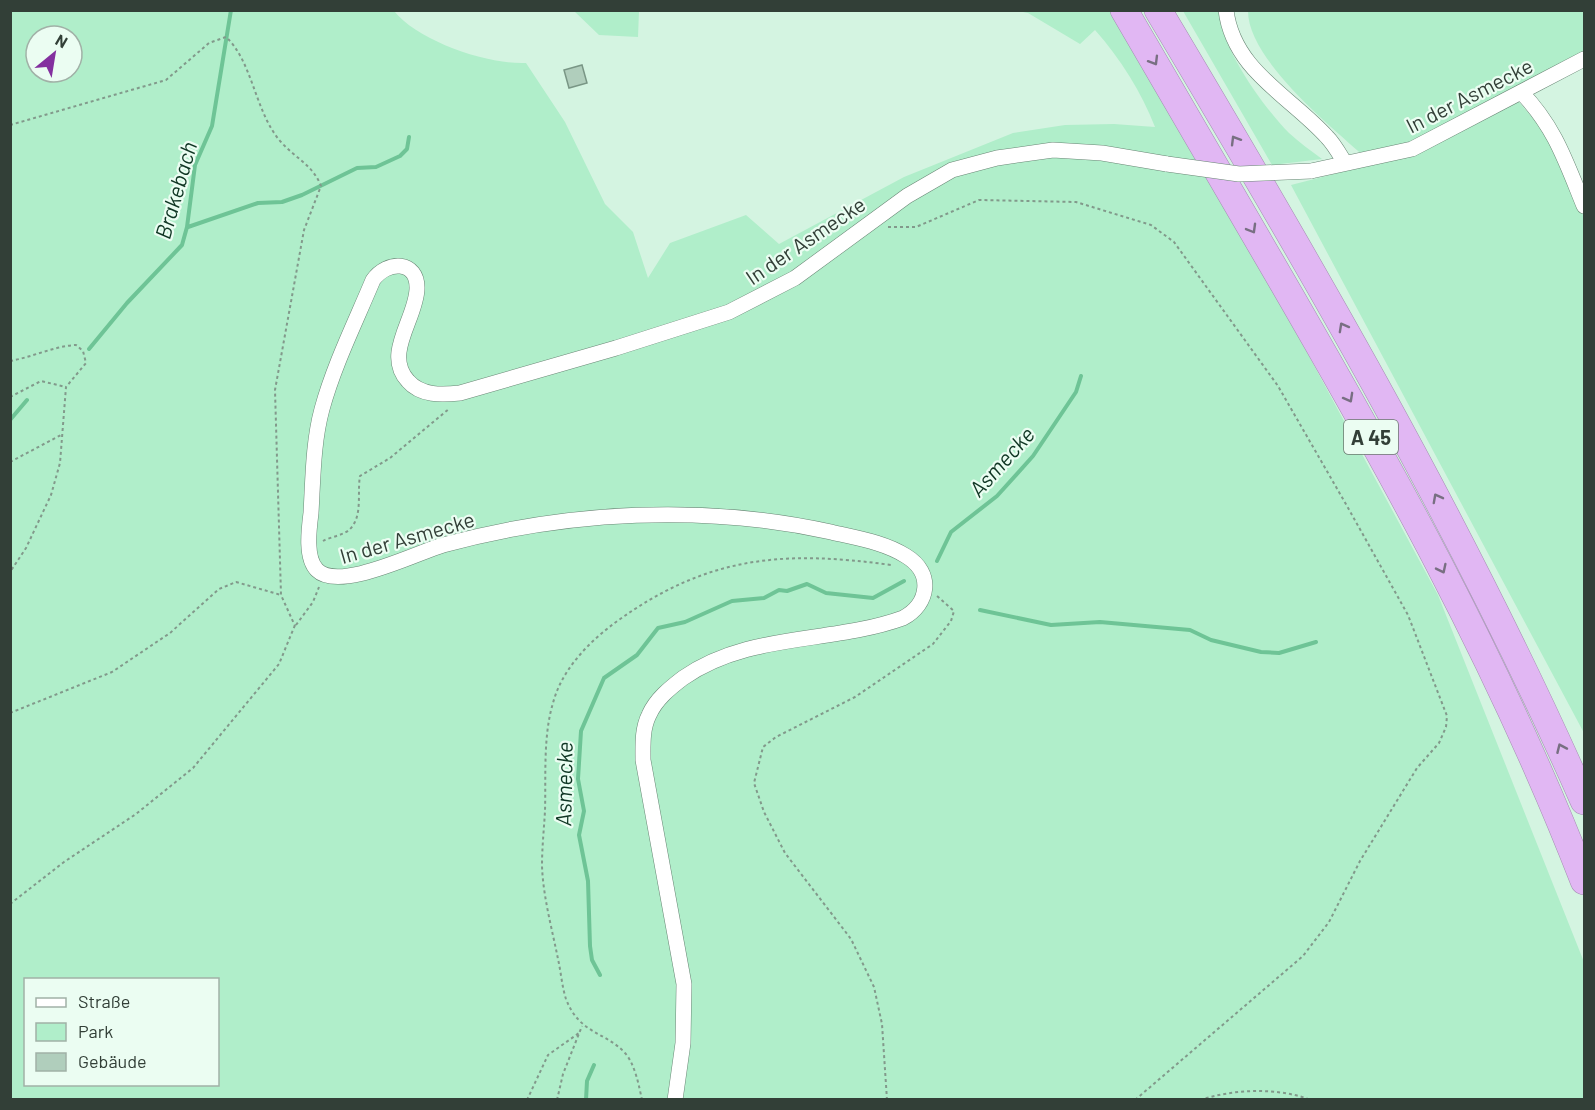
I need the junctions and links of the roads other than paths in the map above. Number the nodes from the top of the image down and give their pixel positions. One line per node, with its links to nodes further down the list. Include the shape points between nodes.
1 (1124, 10): 9 (highway, A 45, one-way to 9, via 1421,526 1556,806)
2 (1158, 10): 8 (highway, A 45, one-way to 2, via 1493,604 1425,474 1305,259)
3 (1226, 10): 6 (street, via 1231,35 1247,63 1329,138)
4 (1584, 59): 5 (street, In der Asmecke)
5 (1521, 93): 6 (street, In der Asmecke, via 1412,149); 7 (street, via 1543,116)
6 (1345, 163): 10 (street, In der Asmecke, bridge, via 1311,171 1239,174 1102,153 1053,150 997,158 952,170 867,223 795,278 729,312 460,393 422,391 403,375 399,349 416,301 417,282 409,270 397,265 384,268 373,280 321,411 310,548 314,566 325,577 344,579 443,545 514,530 679,513 779,522 876,542 914,561 922,574 926,590 913,613 891,623 767,644 708,663 674,685 648,715 644,760 684,984 683,1043)
7 (1584, 206)
8 (1584, 801)
9 (1584, 881)
10 (675, 1100)

